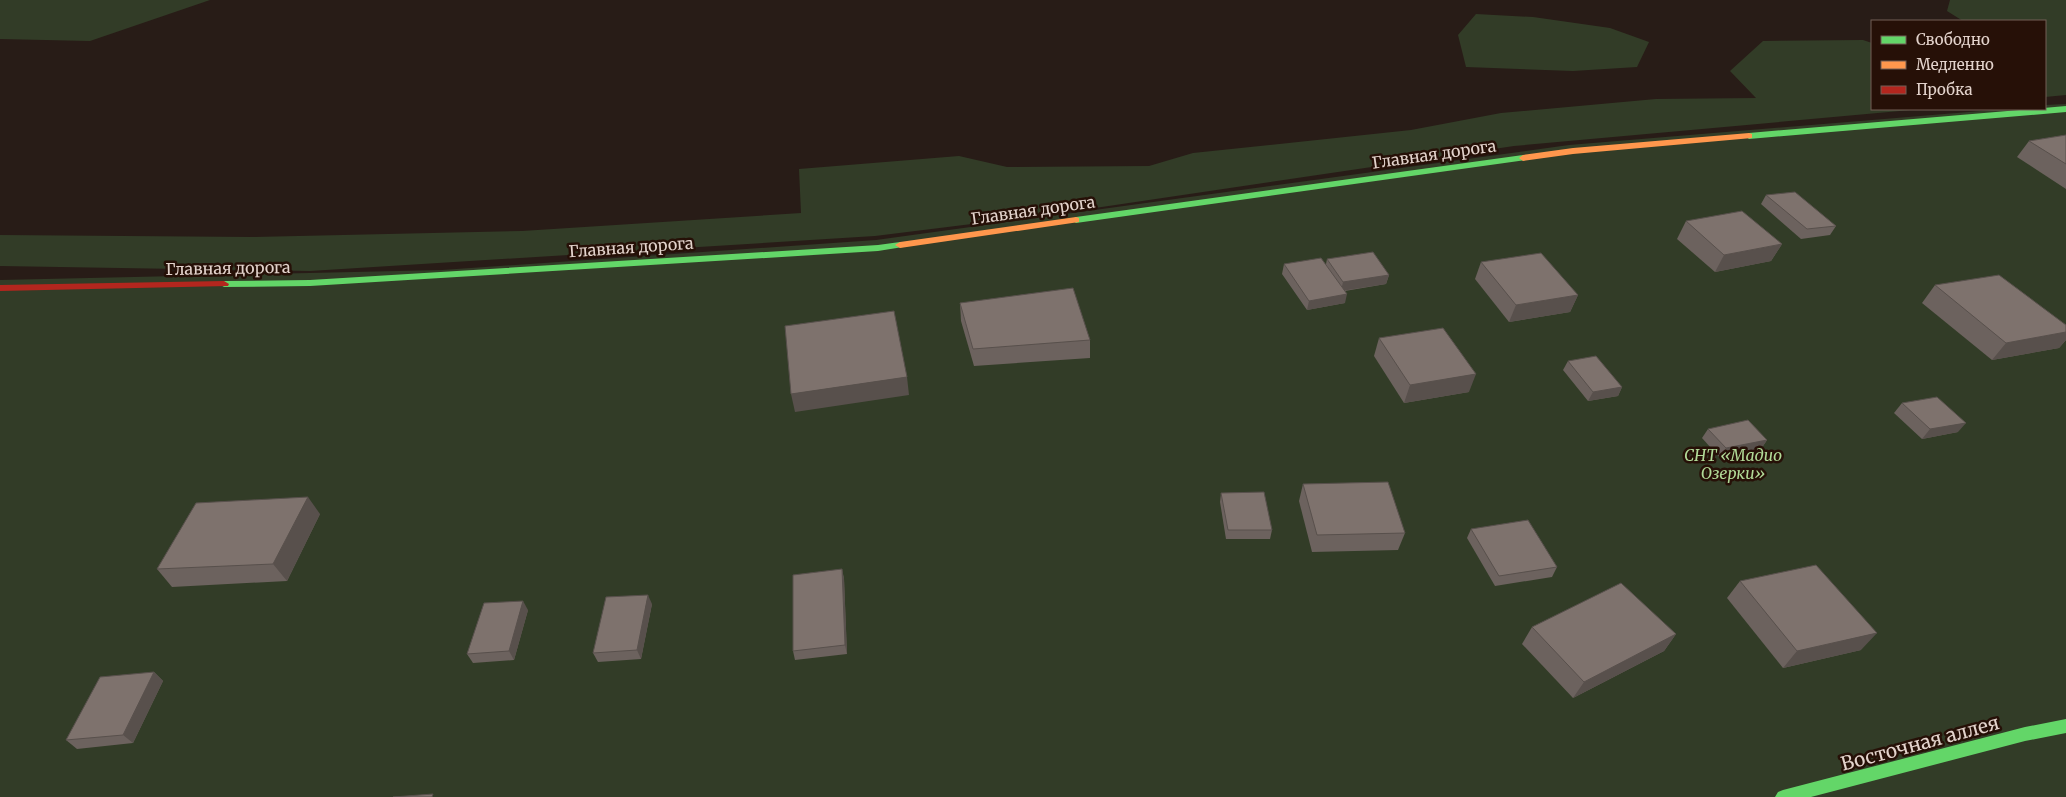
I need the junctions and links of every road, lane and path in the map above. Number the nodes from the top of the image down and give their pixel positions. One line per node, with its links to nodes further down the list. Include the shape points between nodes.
1 (2066, 109): 2 (street, Главная дорога, via 1574,151 878,248 310,283)
2 (0, 288)
3 (2066, 726): 4 (street, Восточная аллея)
4 (1783, 797)

